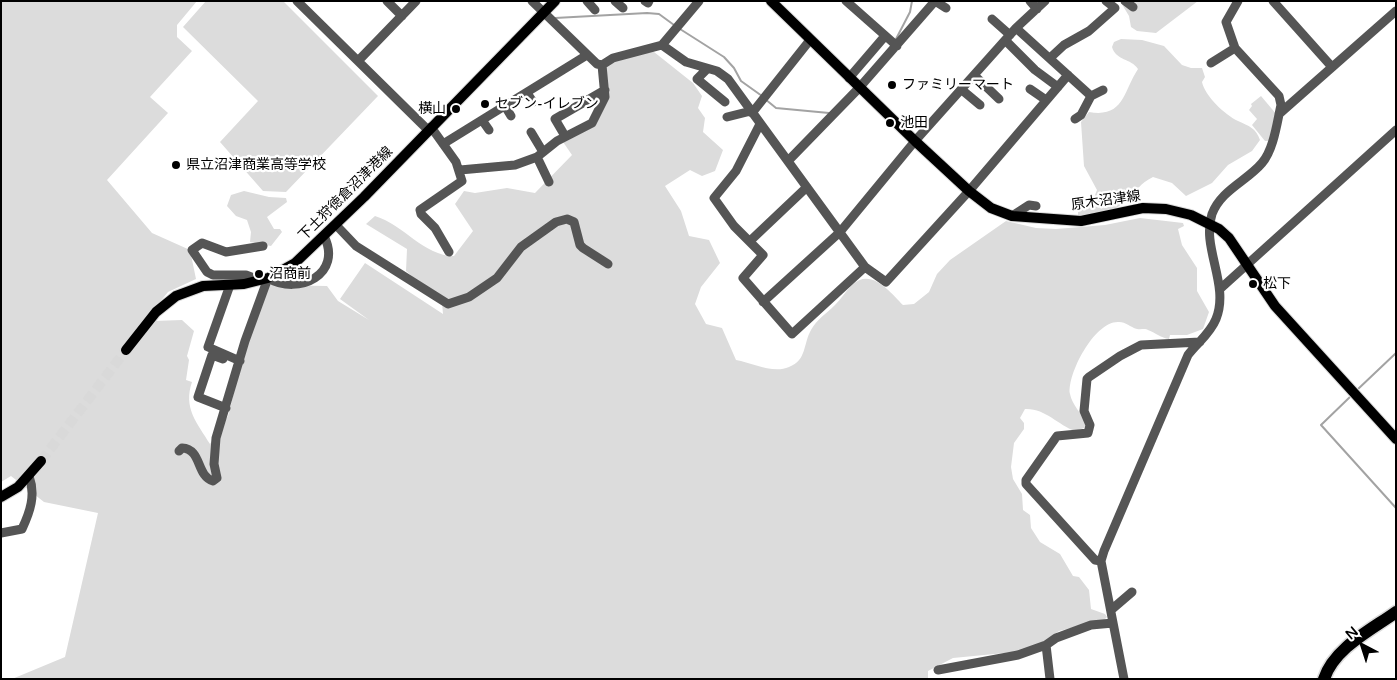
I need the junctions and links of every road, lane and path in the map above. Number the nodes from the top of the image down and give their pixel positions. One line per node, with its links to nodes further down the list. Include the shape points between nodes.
1 (297, 1): 33 (street)
2 (387, 1): 24 (street)
3 (416, 1): 24 (street)
4 (532, 1): 23 (street)
5 (555, 1): 23 (main road, 下土狩徳倉沼津港線)
6 (586, 1): 21 (street)
7 (615, 1): 18 (street)
8 (645, 1): 9 (street)
9 (650, 1)
10 (699, 1): 29 (street)
11 (771, 1): 27 (main road, 原木沼津線)
12 (846, 1): 28 (street)
13 (1030, 1): 20 (street)
14 (1045, 1): 20 (street)
15 (1106, 1): 32 (street, via 1115,8)
16 (1238, 1): 30 (street, via 1226,22)
17 (1273, 1): 36 (street)
18 (623, 8)
19 (946, 8): 28 (street, via 936,1)
20 (1037, 9): 26 (street)
21 (595, 10)
22 (1396, 10): 36 (street)
23 (544, 13): 31 (street); 61 (main road, 下土狩徳倉沼津港線)
24 (402, 16): 33 (street)
25 (992, 19): 26 (street)
26 (1011, 35): 32 (street); 39 (street); 41 (street, via 1035,70)
27 (810, 40): 40 (main road, 原木沼津線); 54 (street)
28 (891, 41): 40 (street); 40 (street)
29 (662, 45): 35 (street, via 612,58); 37 (street, via 686,62)
30 (1234, 48): 34 (street); 55 (street, via 1279,96)
31 (587, 56): 35 (street); 46 (street, via 552,82)
32 (1050, 58): 38 (street)
33 (358, 61): 61 (street)
34 (1210, 62)
35 (602, 65): 42 (street)
36 (1332, 67): 55 (street)
37 (707, 69): 51 (street, via 697,79); 54 (street, via 728,79)
38 (1068, 75): 41 (street); 47 (street)
39 (975, 76): 43 (street); 48 (street)
40 (855, 84): 66 (main road, 原木沼津線); 69 (street)
41 (1058, 86): 49 (street)
42 (605, 90): 65 (street, via 605,97 592,123); 65 (street, via 556,119)
43 (962, 90): 52 (street); 66 (street)
44 (1030, 90): 49 (street)
45 (1103, 90): 47 (street)
46 (527, 93): 50 (street); 53 (street)
47 (1091, 96): 58 (street)
48 (999, 99)
49 (1046, 100): 73 (street)
50 (533, 102)
51 (725, 102)
52 (980, 105)
53 (505, 106): 56 (street); 59 (street)
54 (751, 112): 57 (street); 60 (street)
55 (1279, 114): 76 (street, via 1263,162 1225,195 1213,212)
56 (511, 116)
57 (727, 117)
58 (1075, 119)
59 (482, 120): 62 (street); 67 (street)
60 (760, 124): 69 (street); 80 (street, via 736,171 714,198 734,226)
61 (430, 129): 67 (street); 77 (main road, 下土狩徳倉沼津港線)
62 (490, 130)
63 (1396, 130): 84 (street)
64 (531, 132): 68 (street)
65 (565, 136): 68 (street)
66 (915, 142): 73 (main road, 原木沼津線); 78 (street)
67 (444, 144): 70 (street)
68 (540, 154): 70 (street, via 515,165); 71 (street)
69 (788, 162): 72 (street)
70 (460, 170): 82 (street, via 462,181 420,210)
71 (549, 182)
72 (807, 187): 78 (street); 80 (street)
73 (969, 191): 75 (main road, 原木沼津線, via 992,208); 85 (street, via 886,282)
74 (1036, 206): 75 (street, via 1029,205)
75 (1012, 216): 76 (main road, 原木沼津線, via 1081,221 1143,208 1166,209)
76 (1211, 224): 84 (main road, 原木沼津線, via 1229,238); 88 (street)
77 (336, 225): 79 (main road, 下土狩徳倉沼津港線); 83 (street, via 356,246 448,304 469,297 497,278 521,247 556,222 567,219 574,222 580,245)
78 (840, 232): 85 (street); 89 (street)
79 (324, 236): 86 (main road, 下土狩徳倉沼津港線, via 295,263); 86 (street, via 329,254 318,278 299,284)
80 (750, 241): 89 (street, via 763,255 743,278)
81 (263, 246): 86 (street, via 226,252 202,243 192,250 207,272 213,275 246,275)
82 (449, 252)
83 (608, 264)
84 (1247, 265): 88 (street); 95 (main road, 原木沼津線, via 1275,306)
85 (865, 267): 89 (street, via 792,334)
86 (263, 279): 87 (main road, 下土狩徳倉沼津港線); 93 (street)
87 (230, 285): 91 (main road, 下土狩徳倉沼津港線, via 203,286 176,296 156,312); 92 (street, via 208,347)
88 (1220, 289): 90 (street, via 1217,318)
89 (763, 302)
90 (1200, 342): 101 (street, via 1188,355); 101 (street, via 1146,344 1120,356 1087,380 1084,411 1090,425 1088,432 1075,436 1056,432 1033,463 1026,484 1095,560)
91 (126, 350)
92 (231, 357): 93 (street); 94 (street, via 226,360 212,355 198,397)
93 (240, 361): 94 (street)
94 (226, 408): 96 (street, via 216,438 214,464 217,478 213,481 208,479 191,451)
95 (1396, 439)
96 (179, 451)
97 (41, 461): 98 (main road)
98 (29, 476): 99 (main road); 100 (street, via 31,510 22,529)
99 (1, 497)
100 (1, 533)
101 (1101, 561): 103 (street)
102 (1132, 592): 103 (street)
103 (1111, 610): 105 (street)
104 (1396, 612): 110 (highway, via 1344,649 1332,662)
105 (1114, 623): 106 (street, via 1091,625); 109 (street)
106 (1046, 645): 107 (street, via 1004,659); 108 (street)
107 (938, 670)
108 (1050, 679)
109 (1124, 679)
110 (1324, 679)

